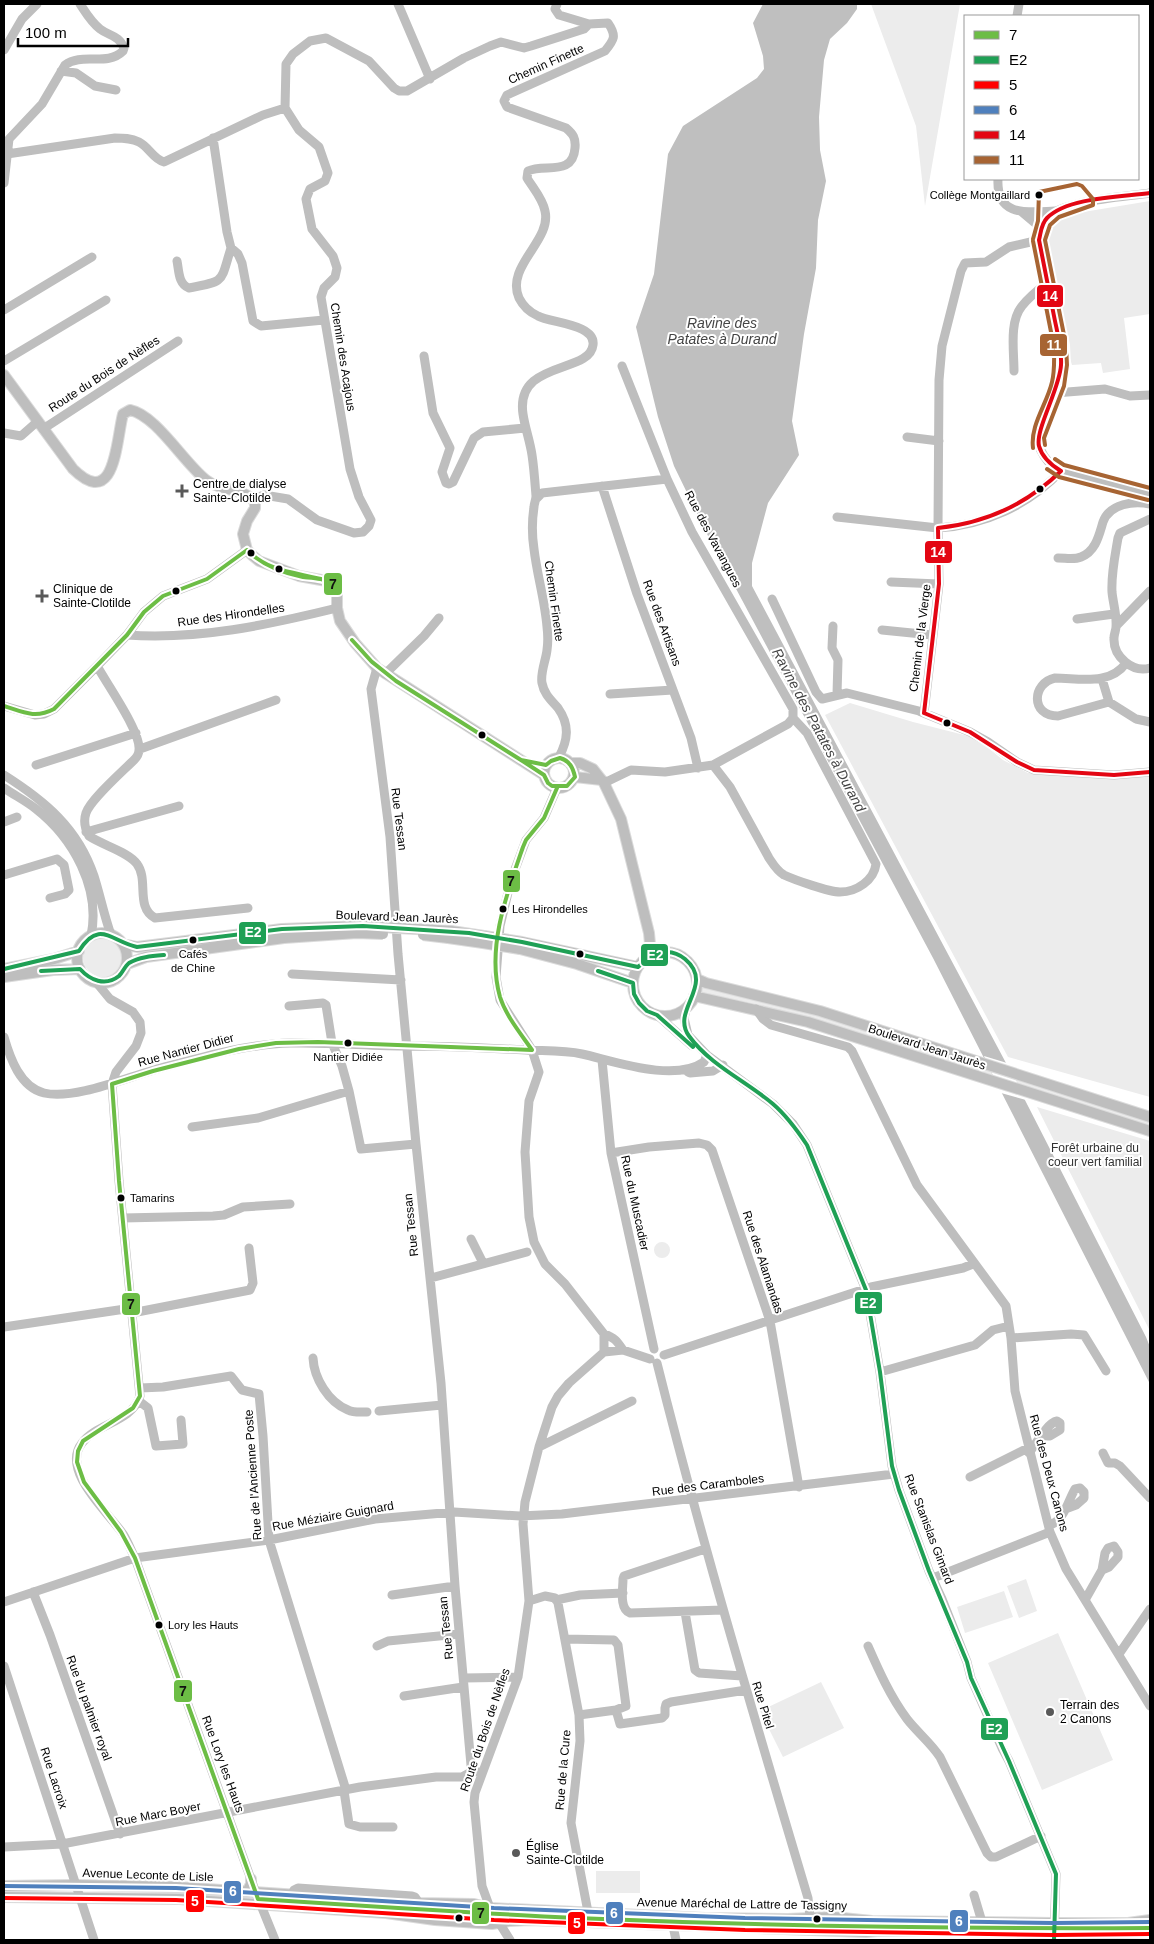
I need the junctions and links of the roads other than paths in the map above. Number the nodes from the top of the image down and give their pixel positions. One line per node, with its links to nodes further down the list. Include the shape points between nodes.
1 (37, 4): 6 (street, via 22,19)
2 (80, 4): 7 (street, via 88,17 101,30 118,37 124,48 120,54 108,59 71,60)
3 (398, 4): 8 (street)
4 (557, 4): 5 (street, Chemin Finette, via 555,9 559,14)
5 (590, 24): 8 (street, via 584,29 524,48 502,42 490,46); 37 (street, Chemin Finette, via 608,23 614,31 613,41 605,51 508,95 504,101 507,107 566,128 575,141 574,153 568,164 528,171 527,178 542,202 546,222 519,274 516,286 519,297 538,317 584,329 594,343 591,352 584,357 529,385 521,400)
6 (4, 50)
7 (61, 71): 9 (street, via 76,73 95,86); 11 (street, via 42,104)
8 (430, 79): 10 (street, via 413,89 398,91 369,61 326,38 316,38 302,46 286,64)
9 (116, 90)
10 (285, 108): 12 (street); 27 (street, Chemin des Acajous, via 299,130 319,147 328,173 325,182 310,189 306,199 312,229 333,256 336,268 335,277 321,291)
11 (6, 137): 13 (street)
12 (214, 138): 13 (street, via 164,162 140,142 128,138); 21 (street)
13 (7, 154): 15 (street)
14 (998, 180): 18 (street, via 1001,199 1011,209)
15 (4, 182)
16 (1150, 193): 17 (street, via 1074,205)
17 (1056, 211): 18 (street); 19 (street)
18 (1022, 212): 19 (street)
19 (1041, 228): 20 (street)
20 (1040, 240): 24 (street); 40 (street, Chemin de la Vierge, via 1009,247 986,262 965,263 942,346)
21 (231, 248): 23 (street, via 220,279 214,283 185,287); 27 (street, via 242,263 253,321 261,326)
22 (92, 257): 26 (street)
23 (177, 260)
24 (1048, 282): 32 (street, via 1019,311 1014,331); 34 (street, via 1060,346 1061,365)
25 (106, 300): 30 (street)
26 (4, 310)
27 (324, 320): 46 (street, Chemin des Acajous, via 350,469 371,520 362,532 354,533 316,520 288,499 264,495)
28 (178, 340): 36 (street, Route du Bois de Nèfles)
29 (424, 356): 37 (street, via 433,413 450,448 442,472 446,483 453,482 478,434)
30 (4, 361)
31 (622, 366): 42 (street, Rue des Vavangues)
32 (1014, 371)
33 (4, 375): 36 (main road, Route du Bois de Nèfles)
34 (1055, 393): 35 (street, via 1105,389 1130,396); 41 (street, via 1038,437 1044,456)
35 (1150, 395)
36 (41, 425): 38 (street, via 21,436); 46 (main road, Route du Bois de Nèfles, via 73,469 84,479 96,482 107,477 113,468 123,414 130,410 139,412 205,480)
37 (525, 428): 45 (street, Chemin Finette, via 532,454)
38 (4, 433)
39 (907, 437): 40 (street)
40 (939, 441): 50 (street, Chemin de la Vierge)
41 (1061, 470): 44 (street); 50 (street, via 1050,483 1003,513 974,523)
42 (667, 479): 43 (street); 78 (street, Rue des Vavangues, via 692,532 792,709)
43 (602, 486): 45 (street, via 542,493); 71 (street, Rue des Artisans)
44 (1150, 494)
45 (536, 499): 82 (street, Chemin Finette, via 534,547 548,648 541,682 565,721 566,745)
46 (254, 500): 51 (main road, via 255,508 243,534)
47 (1150, 504): 52 (street, via 1130,502 1118,507 1103,522 1102,531 1088,553 1074,559)
48 (837, 517): 50 (street)
49 (1150, 519): 58 (street, via 1125,530 1118,538 1112,579)
50 (938, 528): 54 (street, Chemin de la Vierge)
51 (247, 550): 57 (main road, via 259,561 291,573 332,582 337,588); 64 (street, via 207,579 163,596 144,612)
52 (1058, 558)
53 (892, 582): 54 (street)
54 (939, 584): 65 (street, Chemin de la Vierge)
55 (1150, 591): 62 (street)
56 (772, 599): 73 (street, via 819,697)
57 (337, 608): 64 (street, Rue des Hirondelles, via 247,628 184,635); 69 (main road, via 347,632)
58 (1114, 614): 60 (street); 62 (street)
59 (439, 618): 69 (street, via 424,636)
60 (1077, 619)
61 (833, 626): 73 (street, via 832,648 838,660)
62 (1116, 626): 66 (street, via 1114,639)
63 (882, 630): 65 (street)
64 (127, 634): 67 (street)
65 (932, 635): 77 (street, Chemin de la Vierge)
66 (1126, 663): 68 (street, via 1135,669); 70 (street, via 1113,676)
67 (97, 666): 76 (street, via 54,709 44,714 28,714); 80 (street)
68 (1150, 668)
69 (381, 671): 87 (main road, via 524,762); 117 (street, Rue Tessan, via 371,689 390,836)
70 (1102, 679): 75 (street); 75 (street, via 1048,679 1043,683 1037,704 1042,712 1058,716)
71 (673, 690): 72 (street); 86 (street, Rue des Artisans)
72 (610, 694)
73 (837, 694): 77 (street, via 857,695)
74 (276, 700): 81 (street)
75 (1109, 702): 79 (street, via 1136,719)
76 (4, 706)
77 (924, 713): 88 (street, via 970,732 1034,770 1114,775)
78 (792, 718): 85 (street, via 788,724); 85 (street, Rue des Vavangues, via 807,734 876,864 875,873 869,881 840,892 784,875 768,858 730,786)
79 (1150, 722)
80 (136, 733): 81 (street); 84 (street)
81 (140, 748): 97 (street, via 134,760 90,806 84,821)
82 (559, 757): 83 (main road); 87 (main road, via 549,761)
83 (570, 763): 90 (main road); 91 (main road, via 594,769)
84 (36, 765)
85 (713, 765): 86 (street)
86 (698, 768): 91 (street, via 665,772 631,770)
87 (545, 770): 93 (main road, via 548,783)
88 (1150, 772)
89 (6, 777): 103 (street, via 40,799 75,837 94,875)
90 (575, 777): 91 (main road); 93 (main road, via 567,786)
91 (603, 782): 101 (main road, via 622,819)
92 (4, 788): 104 (street, via 36,808 66,839 88,885 94,914)
93 (557, 788): 130 (street, via 544,818 522,847 503,912 496,963 500,1000)
94 (179, 806): 97 (street)
95 (17, 817): 96 (street)
96 (4, 822)
97 (86, 832): 100 (street, via 97,842 137,863 145,908 155,918)
98 (4, 875): 99 (street, via 57,859 64,865 70,890)
99 (50, 898)
100 (248, 908)
101 (650, 933): 108 (main road); 109 (main road)
102 (283, 934): 105 (main road, Boulevard Jean Jaurès, via 137,947); 106 (main road, Boulevard Jean Jaurès, bridge, via 363,926); 110 (main road, Boulevard Jean Jaurès, via 146,957)
103 (111, 935): 104 (main road); 105 (main road)
104 (91, 936): 107 (main road)
105 (123, 944): 110 (main road)
106 (521, 945): 111 (main road, Boulevard Jean Jaurès); 120 (main road, Boulevard Jean Jaurès)
107 (79, 951): 112 (main road); 113 (main road)
108 (665, 952): 109 (main road); 116 (main road, via 687,961)
109 (651, 955): 111 (main road)
110 (126, 964): 119 (main road, via 120,976)
111 (638, 966): 120 (main road)
112 (4, 969)
113 (80, 969): 115 (main road); 118 (main road)
114 (292, 974): 117 (street)
115 (4, 977)
116 (696, 979): 122 (main road); 138 (main road, Boulevard Jean Jaurès, via 820,1012)
117 (401, 980): 129 (street, Rue Tessan)
118 (96, 982): 119 (main road); 121 (street)
119 (108, 982): 121 (street)
120 (633, 983): 126 (main road, via 639,1003)
121 (105, 993): 136 (street, via 133,1012 140,1022 141,1033)
122 (694, 996): 124 (main road); 125 (main road, Boulevard Jean Jaurès)
123 (289, 1006): 128 (street, via 326,1005)
124 (687, 1006): 126 (main road, via 668,1016); 131 (street, Rue Stanislas Gimard, via 684,1018 688,1035)
125 (756, 1009): 140 (main road, Boulevard Jean Jaurès, via 836,1030); 149 (street, Rue des Deux Canons, via 771,1024 852,1050 912,1176)
126 (657, 1015): 131 (street, Rue Stanislas Gimard)
127 (4, 1037): 132 (street, Rue Nantier Didier)
128 (332, 1042): 129 (street, Rue Nantier Didier); 136 (street, Rue Nantier Didier, via 276,1043 239,1049 153,1070); 137 (street)
129 (407, 1046): 130 (street, Rue Nantier Didier); 141 (street, Rue Tessan)
130 (532, 1050): 133 (street, Rue Nantier Didier, via 579,1053); 156 (street, via 539,1072 530,1100 525,1152 534,1242 545,1264)
131 (707, 1055): 134 (street, Rue Stanislas Gimard); 135 (street, via 699,1066)
132 (7, 1059): 136 (street, Rue Nantier Didier, via 31,1087 44,1093 63,1094)
133 (602, 1060): 135 (street, Rue Nantier Didier, via 647,1069); 142 (street, Rue du Muscadier)
134 (723, 1065): 135 (street, Rue Nantier Didier, via 706,1072); 151 (street, Rue Stanislas Gimard, via 794,1124)
135 (683, 1070)
136 (112, 1084): 144 (street)
137 (349, 1091): 139 (street, via 258,1118); 141 (street, via 361,1149)
138 (1150, 1116)
139 (192, 1127)
140 (1150, 1131)
141 (416, 1144): 150 (street, Rue Tessan)
142 (611, 1153): 153 (street, Rue des Alamandas, via 699,1143 712,1150); 158 (street, Rue du Muscadier)
143 (290, 1204): 144 (street, via 243,1207 213,1216)
144 (123, 1218): 152 (street)
145 (471, 1239): 148 (street)
146 (249, 1248): 152 (street, via 253,1283 250,1290)
147 (527, 1252): 148 (street)
148 (482, 1263): 150 (street)
149 (973, 1264): 151 (street); 154 (street, Rue des Deux Canons, via 1006,1306)
150 (431, 1278): 169 (street, Rue Tessan)
151 (866, 1290): 153 (street); 165 (street, Rue Stanislas Gimard)
152 (132, 1310): 155 (street); 166 (street)
153 (770, 1321): 161 (street); 179 (street, Rue des Alamandas)
154 (1009, 1326): 157 (street, Rue des Deux Canons); 165 (street, via 993,1330 975,1345)
155 (4, 1327)
156 (604, 1334): 159 (street, via 617,1341); 160 (street)
157 (1011, 1338): 164 (street, via 1084,1335); 175 (street, Rue des Deux Canons, via 1015,1391)
158 (654, 1349): 161 (street); 163 (street, via 649,1354)
159 (623, 1350): 160 (street); 163 (street)
160 (604, 1352): 174 (street, Route du Bois de Nèfles, via 558,1396)
161 (664, 1355): 163 (street, via 663,1360)
162 (313, 1358): 171 (street, via 317,1379 331,1398 350,1411)
163 (654, 1361): 181 (street)
164 (1106, 1371)
165 (880, 1372): 177 (street, Rue Stanislas Gimard)
166 (140, 1388): 167 (street); 186 (street, Rue de l'Ancienne Poste, via 231,1376 242,1390 259,1394)
167 (139, 1401): 172 (street, via 148,1408 156,1446 183,1444); 188 (street, Rue Lory les Hauts, via 126,1414 83,1441 76,1455 86,1486 123,1534)
168 (632, 1401): 174 (street)
169 (442, 1405): 170 (street); 183 (street, Rue Tessan)
170 (380, 1411)
171 (368, 1412)
172 (181, 1420)
173 (1042, 1436): 175 (street)
174 (539, 1447): 184 (street, Route du Bois de Nèfles)
175 (1029, 1451): 178 (street); 185 (street, Rue des Deux Canons)
176 (1103, 1453): 180 (street, via 1108,1463 1120,1466)
177 (894, 1474): 179 (street, Rue des Caramboles); 190 (street, Rue Stanislas Gimard)
178 (970, 1477)
179 (799, 1487): 181 (street, Rue des Caramboles)
180 (1150, 1498)
181 (691, 1499): 184 (street, Rue des Caramboles, via 562,1514); 187 (street, Rue Pitel)
182 (1068, 1508): 185 (street)
183 (449, 1512): 184 (street, Rue Méziaire Guignard); 186 (street, Rue Méziaire Guignard, via 375,1519); 191 (street, Rue Tessan)
184 (524, 1515): 197 (street, Route du Bois de Nèfles)
185 (1050, 1529): 190 (street); 196 (street, Rue des Deux Canons, via 1066,1569)
186 (269, 1540): 188 (street, Rue Méziaire Guignard); 217 (street, Rue de l'Ancienne Poste)
187 (705, 1549): 193 (street, via 624,1576); 200 (street, Rue Pitel)
188 (135, 1558): 192 (street, Rue Méziaire Guignard); 218 (street, Rue Lory les Hauts)
189 (1102, 1570): 196 (street)
190 (932, 1578): 221 (street, Rue Stanislas Gimard, via 971,1678)
191 (454, 1586): 194 (street); 202 (street, Rue Tessan)
192 (33, 1592): 198 (street, Rue Méziaire Guignard); 220 (street, Rue du palmier royal)
193 (623, 1592): 195 (street); 201 (street, via 627,1612)
194 (392, 1595)
195 (556, 1600): 197 (street, via 545,1596); 203 (street, Rue de la Cure)
196 (1085, 1600): 206 (street, Rue des Deux Canons)
197 (529, 1601): 209 (street, Route du Bois de Nèfles)
198 (4, 1602)
199 (1150, 1609): 206 (street)
200 (723, 1610): 201 (street); 208 (street, Rue Pitel)
201 (685, 1612): 208 (street, via 695,1670)
202 (460, 1634): 204 (street, via 388,1641); 210 (street, Rue Tessan)
203 (565, 1639): 214 (street, via 617,1641 626,1703); 215 (street, Rue de la Cure)
204 (376, 1646)
205 (868, 1646): 221 (street, via 893,1698 908,1720 935,1748 987,1853 996,1857)
206 (1119, 1654): 213 (street, Rue des Deux Canons)
207 (4, 1666): 222 (street, Rue Lacroix)
208 (742, 1676): 211 (street, Rue Pitel)
209 (518, 1677): 210 (street, via 472,1677); 216 (street, Route du Bois de Nèfles)
210 (463, 1683): 212 (street); 216 (street, Rue Tessan)
211 (746, 1690): 214 (street, via 671,1702 666,1704 662,1718 620,1724); 236 (street, Rue Pitel, via 808,1898)
212 (404, 1696)
213 (1150, 1706)
214 (616, 1710): 215 (street)
215 (579, 1715): 235 (street, Rue de la Cure, via 580,1741 571,1823)
216 (477, 1772): 217 (street, Rue Marc Boyer, via 462,1777 436,1777); 227 (street, Route du Bois de Nèfles, via 474,1802)
217 (345, 1790): 218 (street, Rue Marc Boyer); 219 (street, via 349,1824)
218 (227, 1814): 220 (street, Rue Marc Boyer); 224 (street, Rue Lory les Hauts)
219 (392, 1827)
220 (120, 1834): 222 (street, Rue Marc Boyer)
221 (1041, 1836): 241 (street, Rue Stanislas Gimard, via 1056,1874)
222 (62, 1844): 223 (street, Rue Marc Boyer); 225 (street, Rue Lacroix)
223 (4, 1847)
224 (251, 1879): 228 (main road)
225 (75, 1885): 226 (main road, Avenue Leconte de Lisle); 228 (main road, Avenue Leconte de Lisle); 231 (street, Rue Lacroix)
226 (4, 1886)
227 (482, 1886): 232 (street, Route du Bois de Nèfles); 234 (street, Route du Bois de Nèfles)
228 (251, 1892): 232 (main road, Avenue Leconte de Lisle); 233 (street)
229 (974, 1895): 238 (street)
230 (4, 1897): 231 (main road, Avenue Leconte de Lisle)
231 (79, 1897): 233 (main road, Avenue Leconte de Lisle); 244 (street, Rue Lacroix)
232 (474, 1904): 234 (main road, Avenue Leconte de Lisle)
233 (260, 1905): 239 (main road, Avenue Leconte de Lisle, via 386,1912 435,1920); 245 (street)
234 (490, 1908): 235 (main road, Avenue Maréchal de Lattre de Tassigny); 239 (street, Route du Bois de Nèfles)
235 (588, 1912): 236 (main road, Avenue Maréchal de Lattre de Tassigny, via 705,1918)
236 (810, 1917): 238 (main road, Avenue Maréchal de Lattre de Tassigny)
237 (1150, 1920): 241 (main road)
238 (982, 1922): 241 (main road, Avenue Maréchal de Lattre de Tassigny)
239 (499, 1924): 240 (main road, Avenue Maréchal de Lattre de Tassigny, via 529,1920); 246 (street, Route du Bois de Nèfles)
240 (673, 1926): 243 (main road, Avenue Maréchal de Lattre de Tassigny); 247 (street)
241 (1054, 1932): 242 (main road, Avenue Maréchal de Lattre de Tassigny); 243 (main road, Avenue Maréchal de Lattre de Tassigny, via 877,1930)
242 (1150, 1932)
243 (866, 1936)
244 (94, 1940)
245 (275, 1940)
246 (510, 1940)
247 (676, 1940)

